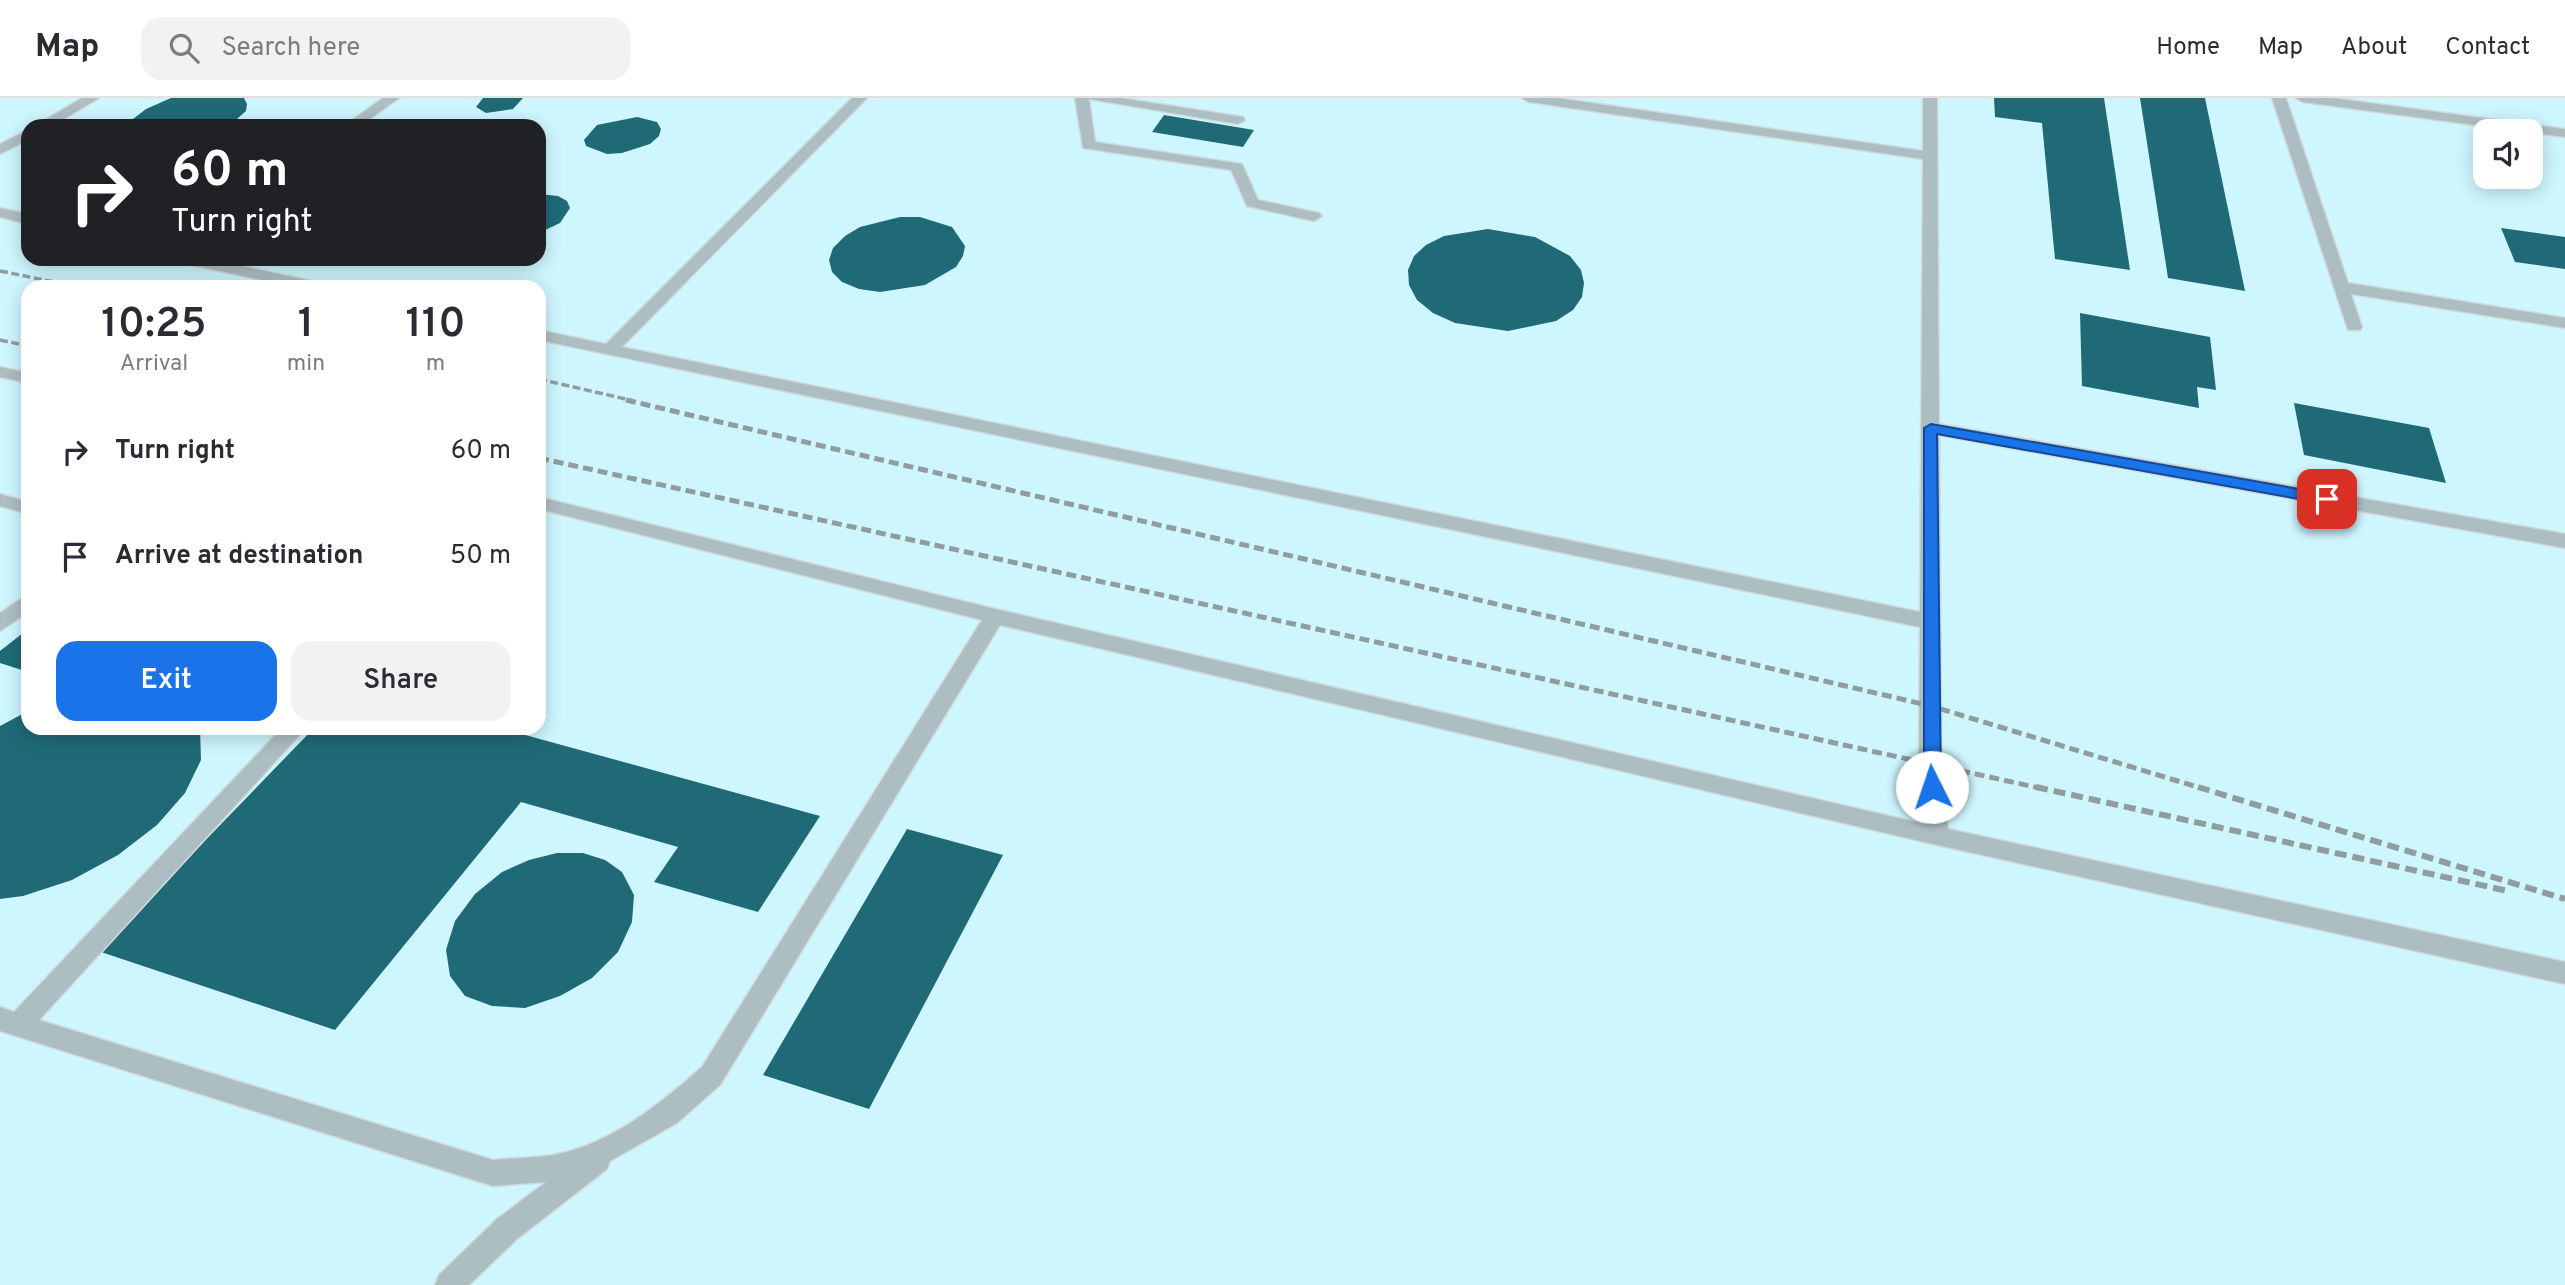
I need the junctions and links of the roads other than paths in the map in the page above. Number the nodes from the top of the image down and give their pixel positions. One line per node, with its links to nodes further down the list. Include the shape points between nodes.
1 (92, 98): 10 (lane)
2 (392, 98): 11 (lane)
3 (860, 98): 26 (lane)
4 (1083, 98): 18 (lane, via 1088,145 1237,167 1252,203)
5 (1095, 98): 12 (lane)
6 (1529, 98): 16 (lane)
7 (1930, 98): 16 (lane)
8 (2279, 98): 22 (lane)
9 (2303, 98): 13 (lane)
10 (55, 119)
11 (361, 119)
12 (1238, 120)
13 (2565, 133)
14 (21, 138): 15 (lane)
15 (0, 150)
16 (1929, 156): 29 (lane)
17 (0, 212): 19 (lane)
18 (1314, 216)
19 (21, 217)
20 (219, 266): 21 (lane)
21 (284, 280)
22 (2340, 288): 23 (lane); 24 (lane)
23 (2565, 323)
24 (2354, 327)
25 (546, 337): 26 (lane)
26 (609, 351): 36 (lane)
27 (0, 372): 28 (lane)
28 (21, 376)
29 (1931, 428): 33 (lane); 36 (lane)
30 (0, 500): 32 (lane)
31 (546, 505): 35 (lane)
32 (21, 506)
33 (2565, 541)
34 (21, 607): 37 (lane)
35 (995, 616): 39 (lane); 42 (lane, via 711,1076 668,1114)
36 (1932, 622): 39 (lane, via 1930,762)
37 (0, 624)
38 (288, 735): 41 (lane)
39 (1937, 836): 40 (lane)
40 (2565, 973)
41 (9, 1022): 42 (lane, via 493,1173 555,1168)
42 (615, 1146): 43 (lane, via 507,1228)
43 (449, 1285)

